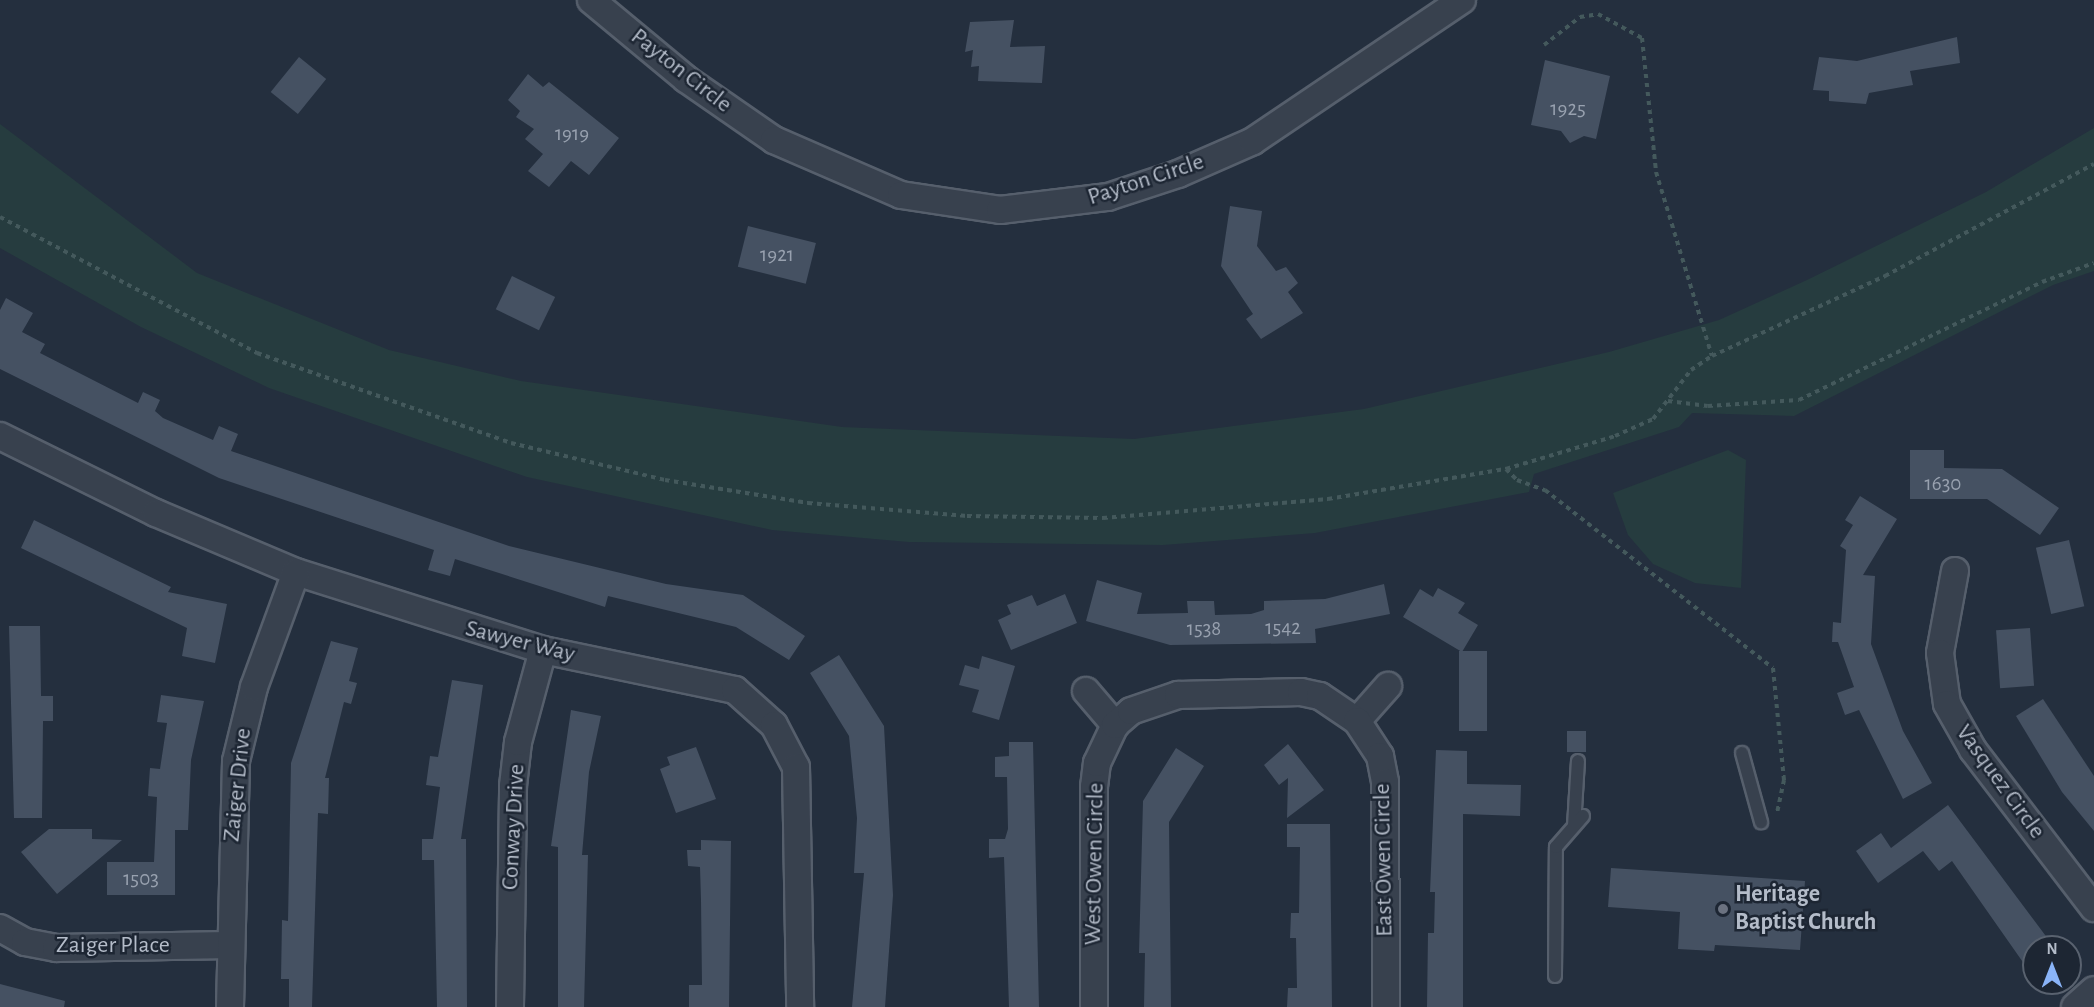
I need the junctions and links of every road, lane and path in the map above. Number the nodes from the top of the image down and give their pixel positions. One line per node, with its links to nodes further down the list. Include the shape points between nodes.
1 (591, 0): 2 (street, Payton Circle, via 686,79 774,140 902,195 1000,210 1108,197 1178,174 1253,141)
2 (1462, 0)
3 (1544, 45): 7 (path, via 1580,17 1598,14 1642,38 1656,172)
4 (2094, 164): 7 (path, via 1885,276)
5 (0, 217): 10 (path, via 194,323 327,381 532,449 748,494 957,516 1164,516 1328,499)
6 (2094, 263): 8 (path, via 2042,282 1799,400 1708,406)
7 (1712, 356): 8 (path, via 1691,370)
8 (1668, 401): 10 (path, via 1653,419 1626,432)
9 (3, 446): 12 (street, Sawyer Way)
10 (1506, 468): 22 (path, via 1517,480 1545,490 1773,668 1784,780)
11 (1955, 571): 24 (street, Vasquez Circle, via 1940,653 1947,704 1973,750)
12 (296, 572): 13 (street, Sawyer Way); 26 (street, Zaiger Drive, via 254,687 236,761)
13 (543, 650): 30 (street, Conway Drive, via 518,742 513,786); 31 (street, Sawyer Way, via 735,690 774,725 796,767 800,802)
14 (1388, 686): 16 (street)
15 (1086, 692): 17 (street)
16 (1357, 722): 17 (street, East Owen Circle, via 1320,696 1234,693 1155,700); 33 (street, East Owen Circle, via 1380,756 1385,782)
17 (1115, 725): 32 (street, West Owen Circle, via 1097,763 1094,787)
18 (1742, 753): 21 (lane)
19 (1578, 761): 23 (lane)
20 (1583, 816): 23 (lane)
21 (1761, 822)
22 (1775, 822)
23 (1574, 826): 27 (lane, via 1556,847)
24 (2094, 908)
25 (0, 928): 26 (street, Zaiger Place, via 25,942 56,948)
26 (230, 945): 29 (street, Zaiger Drive)
27 (1555, 976)
28 (2094, 990): 34 (street)
29 (230, 1007)
30 (510, 1007)
31 (800, 1007)
32 (1094, 1007)
33 (1386, 1007)
34 (2075, 1007)

